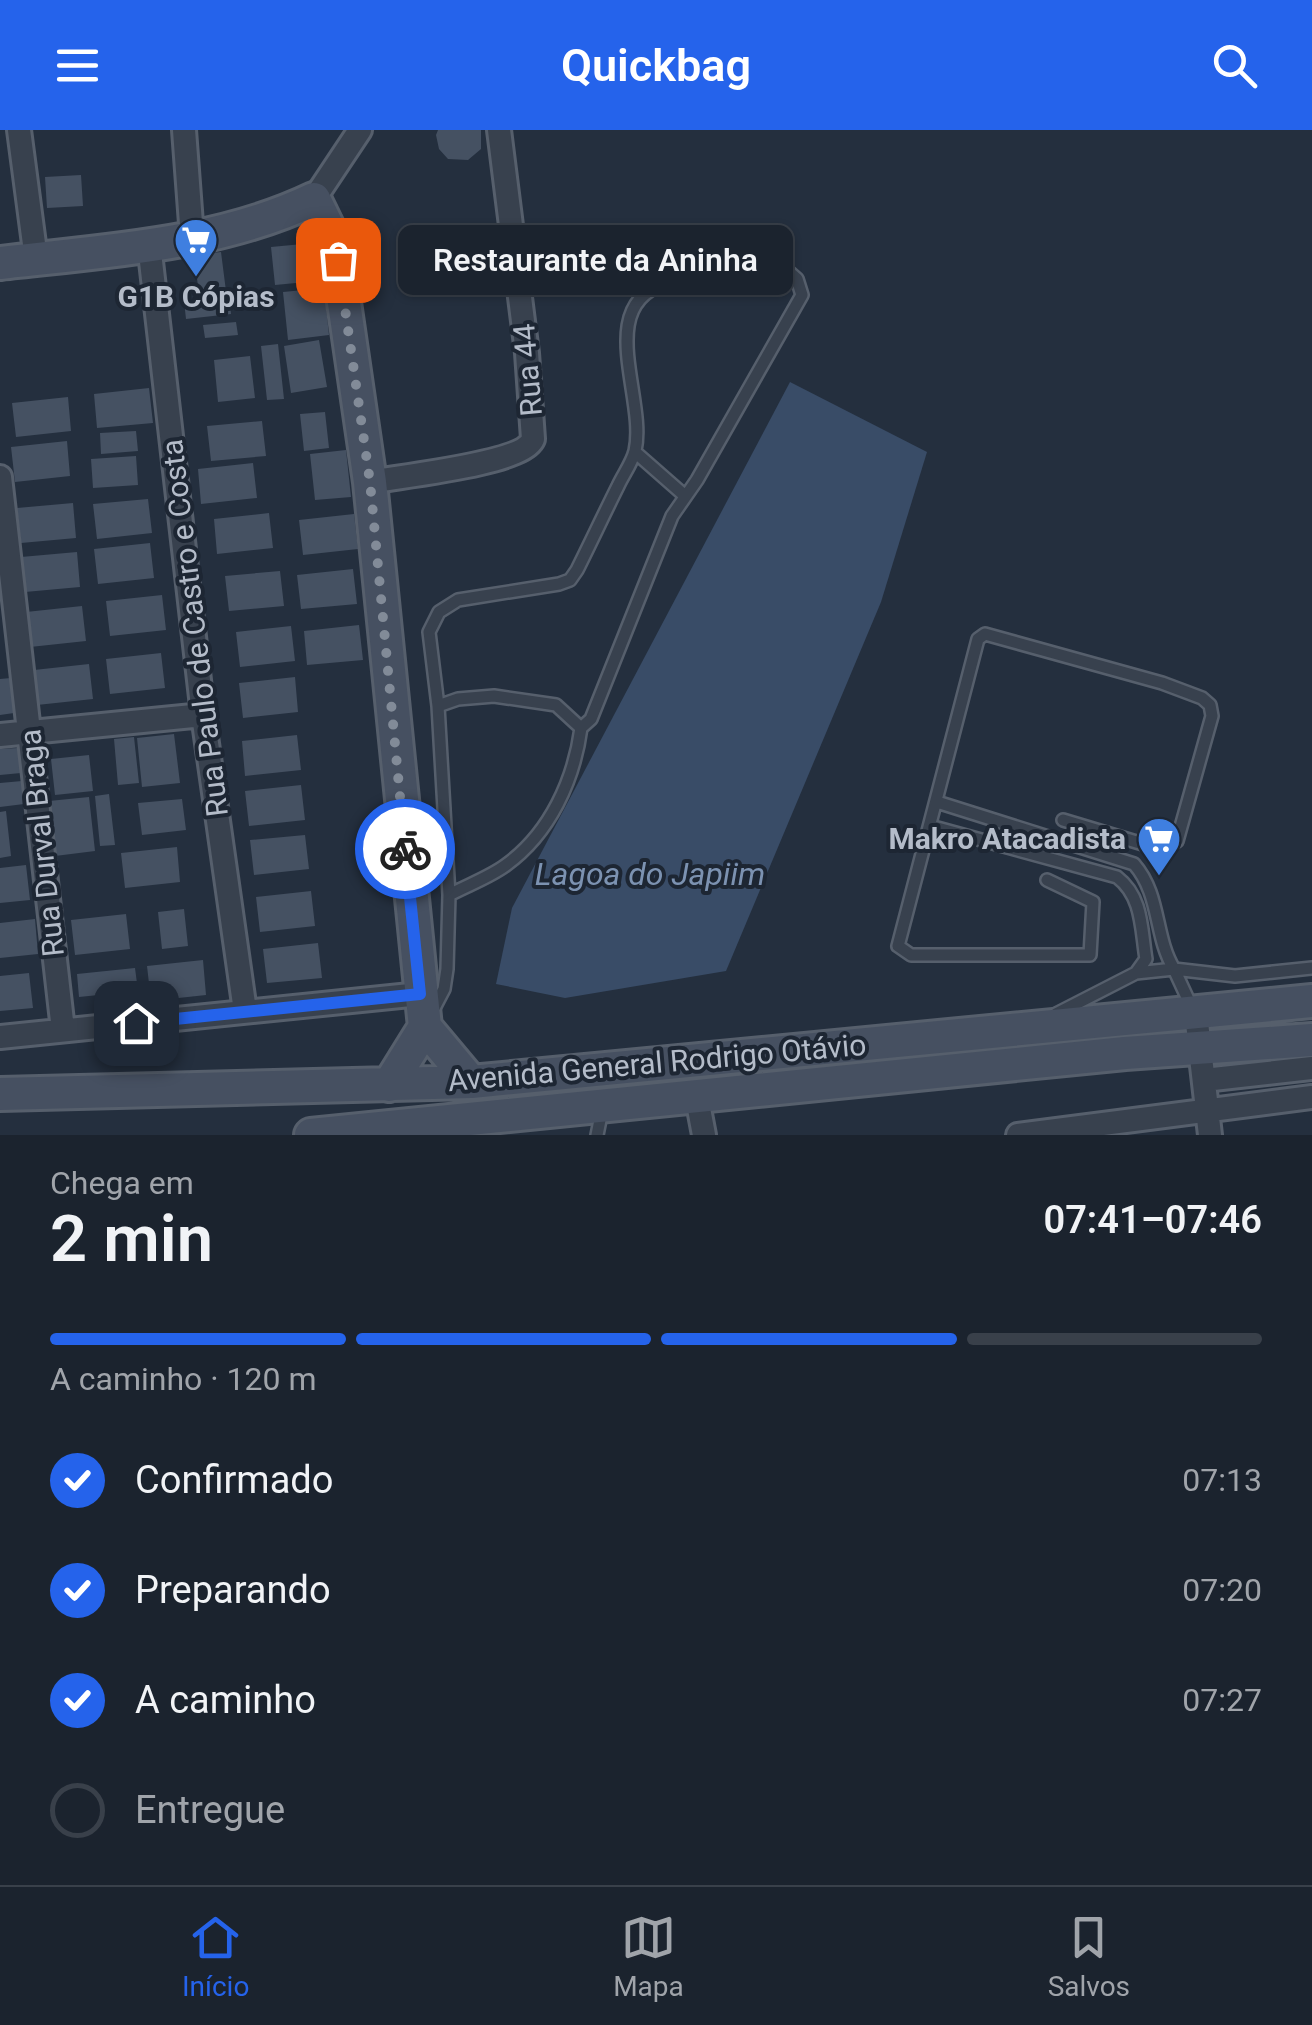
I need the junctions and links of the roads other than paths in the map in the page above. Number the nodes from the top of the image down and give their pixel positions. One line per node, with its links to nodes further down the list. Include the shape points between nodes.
1 (19, 130): 8 (street)
2 (184, 130): 6 (street)
3 (360, 130): 5 (street)
4 (500, 130): 12 (street, Rua 44, via 533,438 522,452 497,461)
5 (314, 199): 6 (main road, via 277,216); 12 (main road, via 338,260)
6 (192, 237): 7 (main road)
7 (149, 244): 8 (main road); 15 (street, Rua Paulo de Castro e Costa)
8 (36, 259): 9 (main road)
9 (0, 263)
10 (635, 452): 13 (lane); 13 (lane, via 626,347 630,312 648,289 788,272 797,279 802,295); 14 (lane, via 570,580 458,600 440,612 429,632)
11 (0, 477): 17 (street, Rua Durval Braga)
12 (370, 482): 27 (main road)
13 (684, 495): 16 (lane, via 591,719)
14 (438, 706): 16 (lane, via 494,696 556,705); 23 (lane)
15 (203, 714): 17 (street); 29 (street, Rua Paulo de Castro e Costa)
16 (581, 728): 23 (lane, via 565,791 538,835 506,865)
17 (30, 731): 18 (street); 32 (street, Rua Durval Braga)
18 (0, 735)
19 (937, 802): 20 (lane, via 978,639 985,634 1162,683 1210,706 1178,841 1171,847); 21 (lane); 25 (lane, via 1134,864 1152,893 1164,953)
20 (1063, 820)
21 (930, 826): 22 (lane, via 898,946 912,955 1090,954 1093,902); 26 (lane, via 1117,877 1138,905 1146,960)
22 (1047, 880)
23 (450, 895): 30 (lane, via 444,989)
24 (1312, 968): 25 (lane, via 1236,976)
25 (1174, 969): 26 (lane); 35 (lane)
26 (1136, 973): 31 (lane)
27 (420, 994): 29 (street); 30 (main road)
28 (1312, 1001): 35 (main road, Avenida General Rodrigo Otávio)
29 (245, 1011): 32 (street)
30 (425, 1027): 37 (main road); 38 (main road)
31 (1030, 1028): 35 (main road, Avenida General Rodrigo Otávio); 37 (main road, Avenida General Rodrigo Otávio)
32 (64, 1030): 33 (street)
33 (0, 1037)
34 (1312, 1040): 35 (main road, Avenida General Rodrigo Otávio)
35 (1200, 1047): 36 (street); 41 (main road, Avenida General Rodrigo Otávio); 43 (street)
36 (1312, 1068)
37 (470, 1082): 38 (main road, Avenida General Rodrigo Otávio)
38 (389, 1085): 39 (main road, Avenida General Rodrigo Otávio)
39 (0, 1094)
40 (1312, 1097): 43 (street)
41 (697, 1098): 42 (main road, Avenida General Rodrigo Otávio); 46 (street)
42 (600, 1121): 45 (main road, Avenida General Rodrigo Otávio)
43 (1209, 1124): 44 (street)
44 (1048, 1133): 47 (street)
45 (311, 1135)
46 (704, 1135)
47 (1018, 1135)

